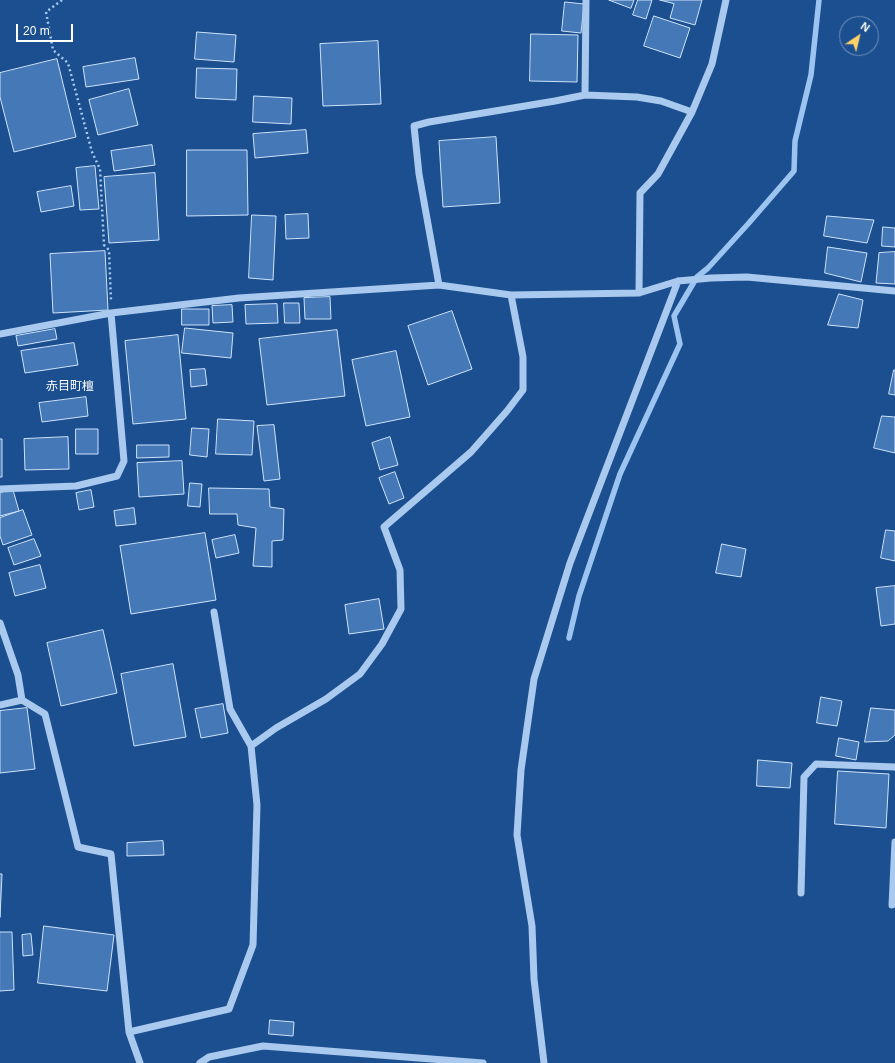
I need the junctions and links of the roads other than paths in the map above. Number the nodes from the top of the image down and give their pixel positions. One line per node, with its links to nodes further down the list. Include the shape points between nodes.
1 (586, 0): 3 (street)
2 (726, 0): 4 (street, via 712,64)
3 (585, 95): 4 (street, via 637,97 661,101); 6 (street, via 414,126)
4 (692, 112): 8 (street, via 658,174 640,193)
5 (678, 281): 7 (street, via 746,277); 8 (street); 26 (street, via 570,563 534,679 521,770 517,835 532,926 534,979)
6 (439, 285): 9 (street); 10 (street, via 239,298)
7 (895, 291)
8 (639, 293): 9 (street)
9 (511, 295): 17 (street, via 523,357 523,390 471,452 384,527 400,570 401,609 382,644 360,674 326,699)
10 (111, 313): 11 (street); 12 (street, via 124,461 117,476 76,486)
11 (0, 334)
12 (0, 489)
13 (214, 612): 17 (street, via 230,708)
14 (0, 623): 15 (street, via 18,675)
15 (22, 700): 16 (street); 22 (street, via 45,714 78,847 111,854)
16 (0, 705)
17 (251, 746): 22 (street, via 257,805 254,945 229,1009)
18 (895, 767): 20 (street, via 816,764 804,777)
19 (895, 842): 21 (street)
20 (801, 893)
21 (892, 905)
22 (129, 1032): 23 (street)
23 (140, 1063)
24 (200, 1063): 25 (street, via 209,1057 263,1046)
25 (483, 1063)
26 (544, 1063)

